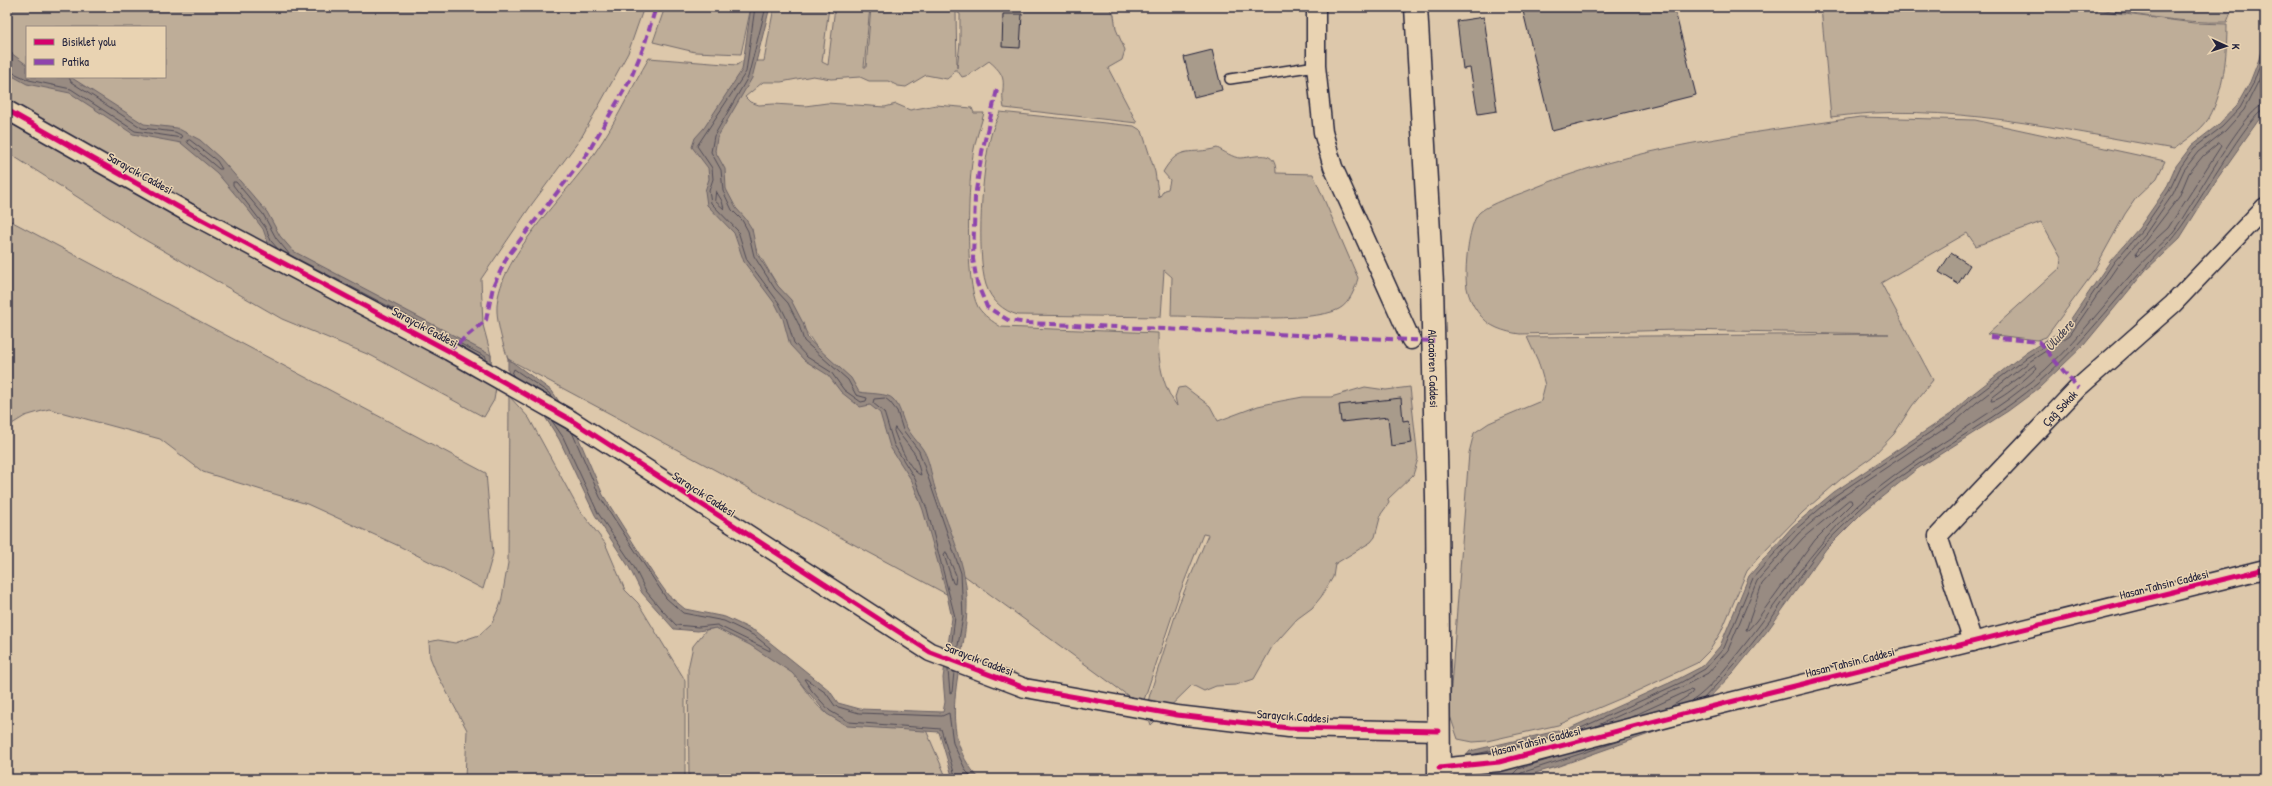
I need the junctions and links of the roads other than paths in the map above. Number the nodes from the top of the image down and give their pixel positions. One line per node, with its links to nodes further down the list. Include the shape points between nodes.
1 (1316, 7): 3 (street)
2 (1416, 7): 10 (street, Alacaören Caddesi, via 1432,284)
3 (1316, 66): 4 (lane); 7 (street, via 1323,132 1333,167)
4 (1230, 79)
5 (7, 110): 10 (street, Saraycık Caddesi, via 571,420 930,652 1025,688 1177,715 1289,728)
6 (2265, 207): 9 (street, Çağ Sokak, via 2173,304 2078,388 1938,536)
7 (1411, 340)
8 (2265, 569): 9 (street, Hasan Tahsin Caddesi)
9 (1973, 642): 11 (street, Hasan Tahsin Caddesi, via 1499,762)
10 (1440, 731): 11 (street, Alacaören Caddesi)
11 (1439, 774)

